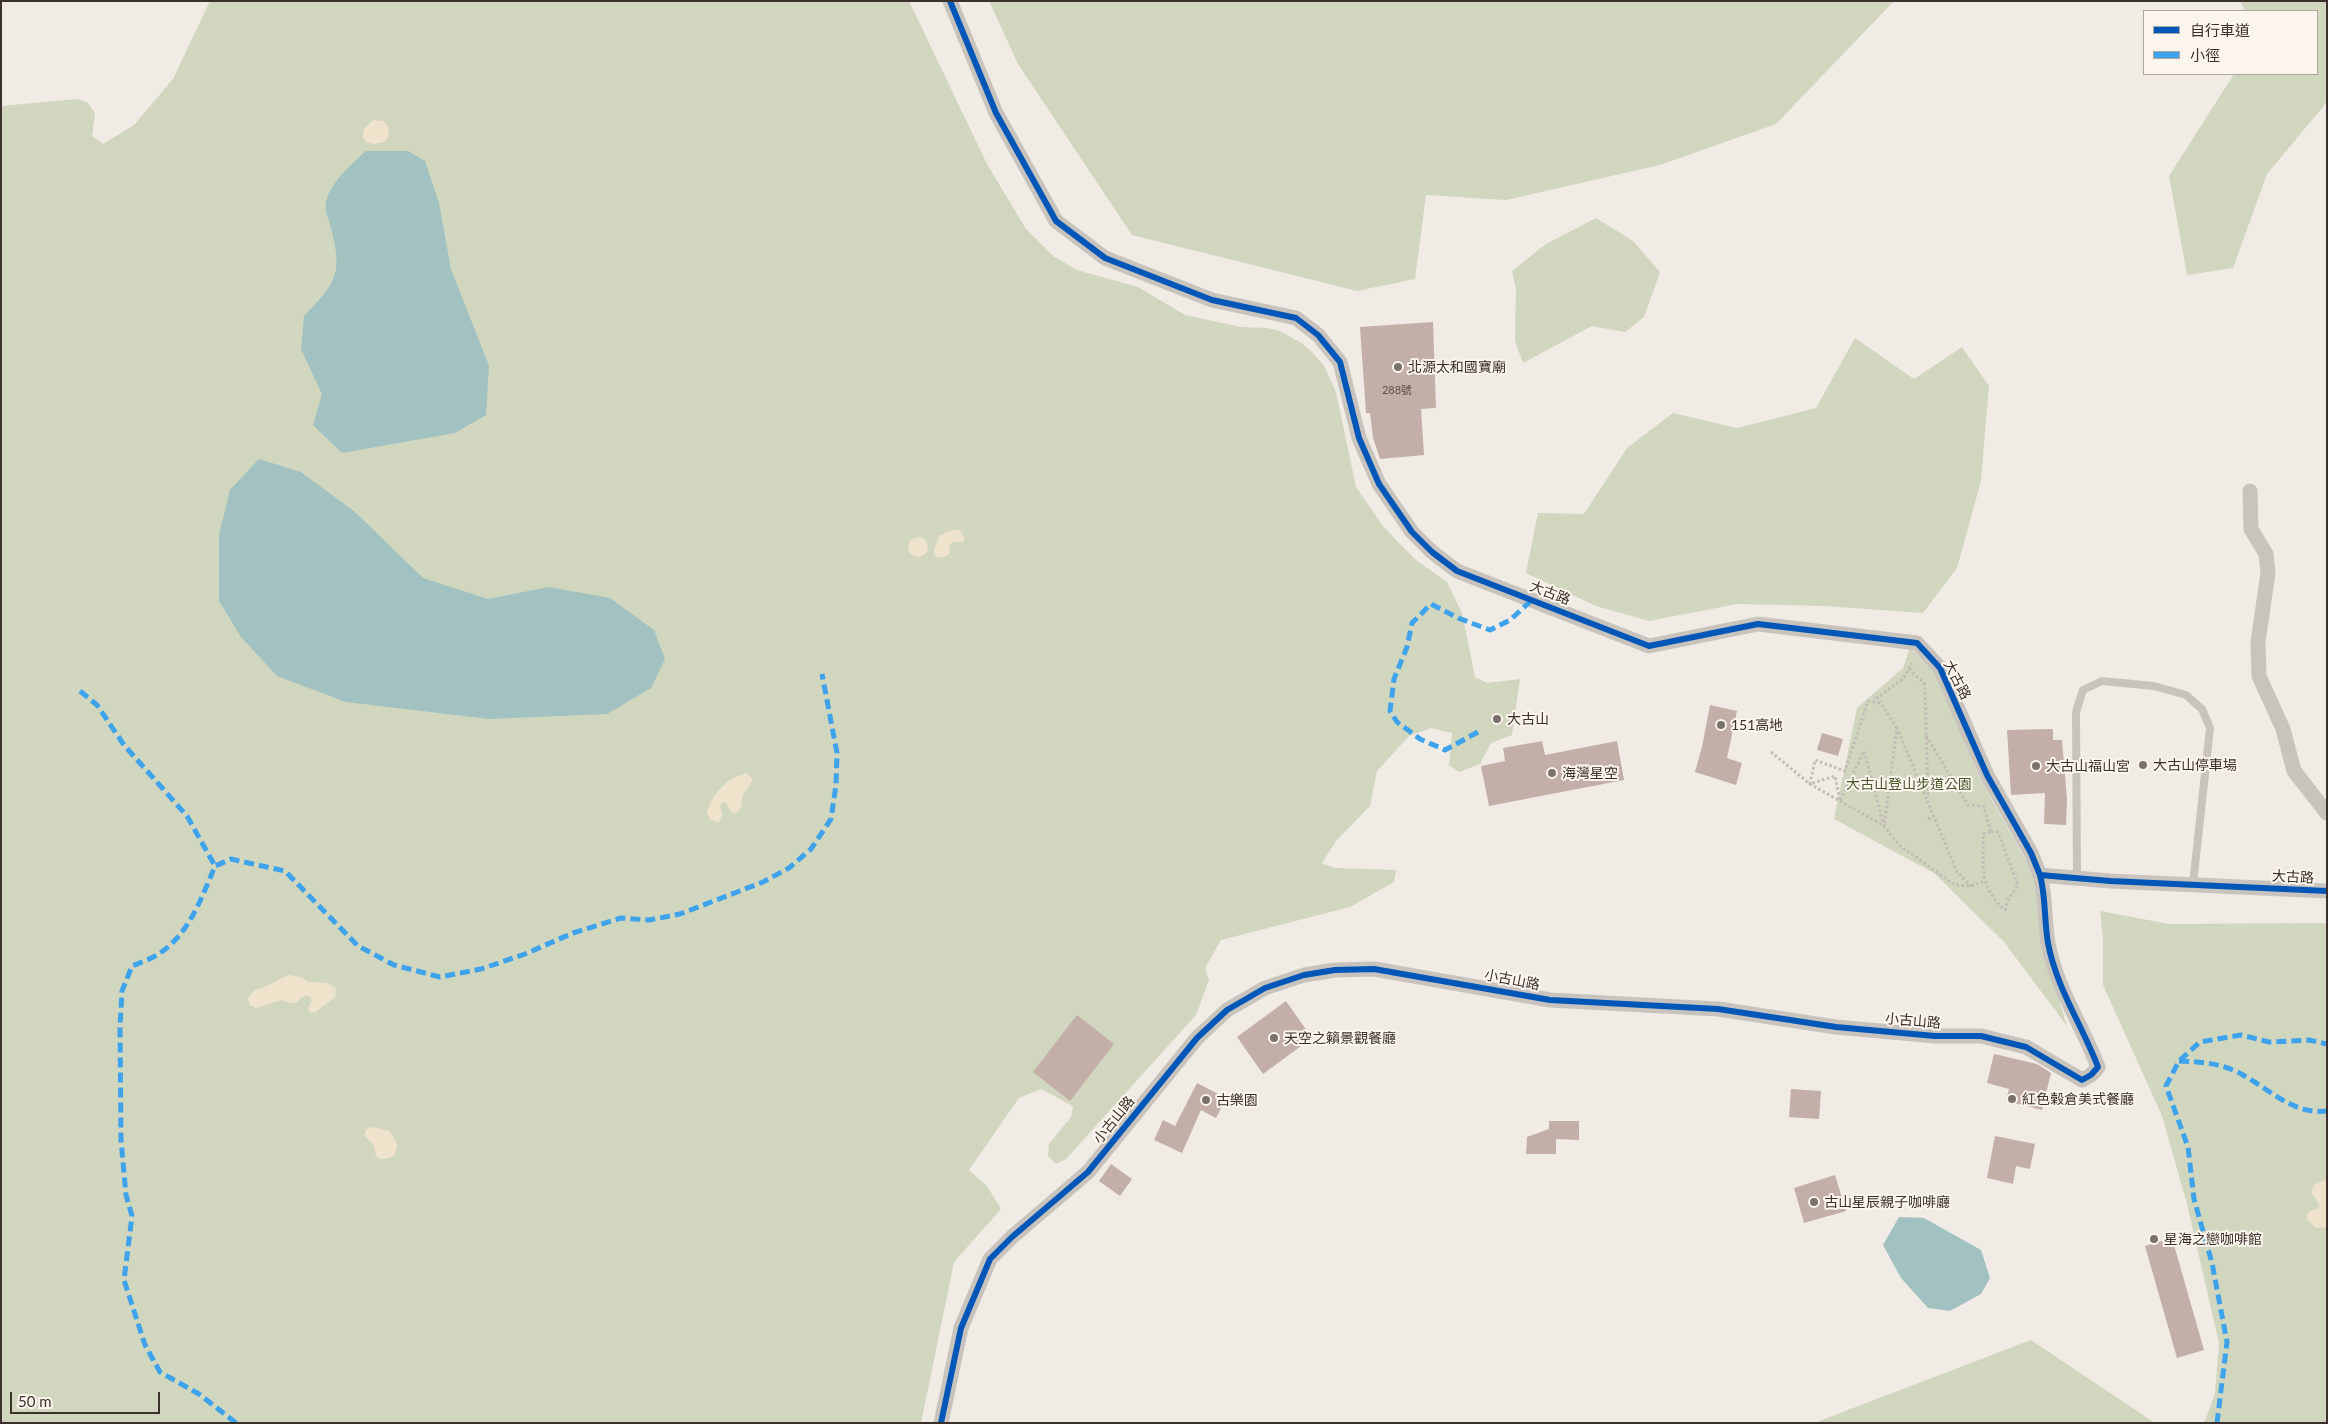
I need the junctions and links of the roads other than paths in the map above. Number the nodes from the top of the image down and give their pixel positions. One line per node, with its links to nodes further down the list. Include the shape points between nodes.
1 (950, 1): 4 (street, 大古路, via 996,113 1056,221 1105,258 1212,300 1296,318 1318,335 1340,362 1359,438 1379,484 1412,532 1457,571 1649,646 1758,624 1917,643 1940,668 1987,775)
2 (2250, 491): 3 (street, via 2251,529 2266,554 2268,572 2258,642 2259,676 2283,729 2294,771)
3 (2327, 813)
4 (2040, 875): 5 (street, 大古路); 8 (street, 小古山路, via 2048,943 2061,988 2086,1035 2098,1067 2082,1080 2026,1047 1981,1036 1935,1036 1836,1027 1718,1009 1550,1000 1374,969 1335,970 1265,988 1227,1010 1197,1038 1088,1172 990,1259 961,1328)
5 (2077, 878): 6 (street, 大古路); 6 (lane, via 2076,712 2082,690 2102,681 2154,686 2186,696 2202,709 2210,728)
6 (2193, 884): 7 (street, 大古路)
7 (2327, 891)
8 (941, 1423)

